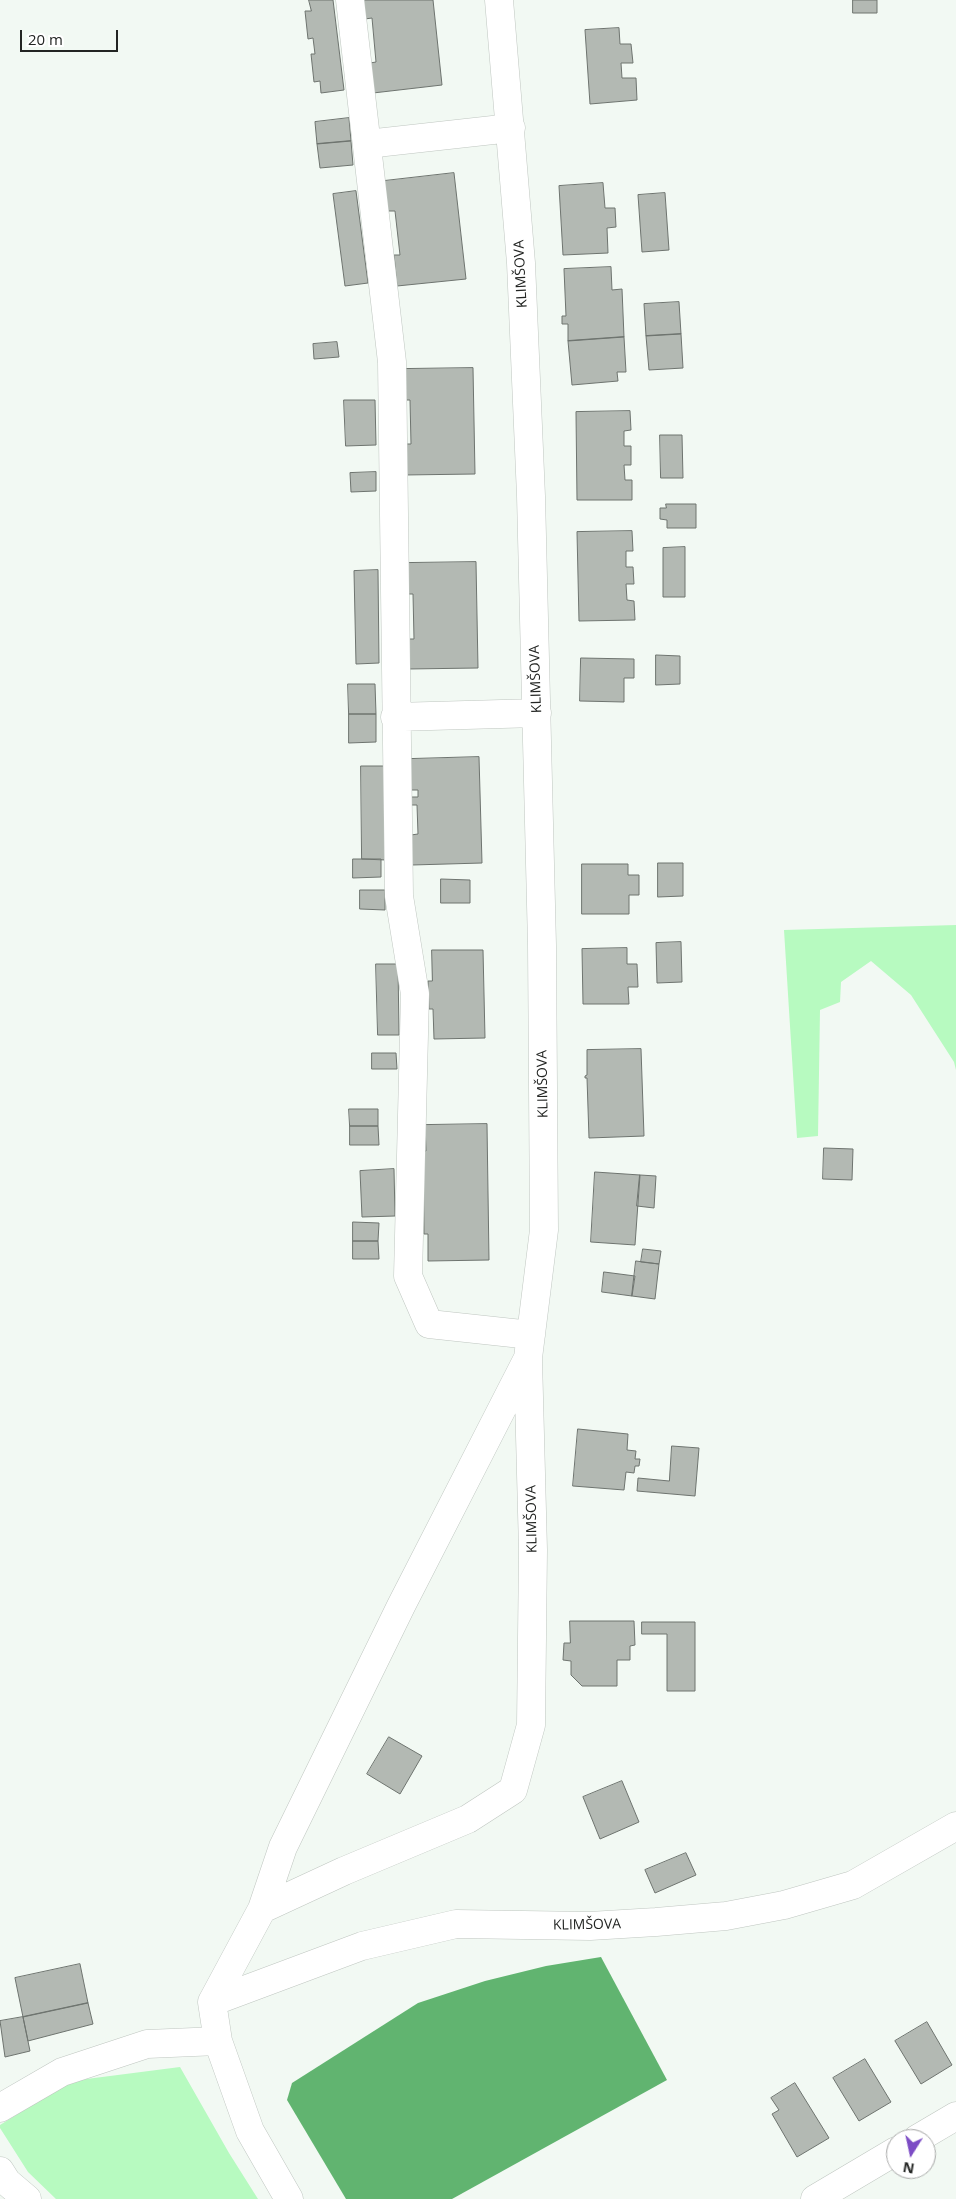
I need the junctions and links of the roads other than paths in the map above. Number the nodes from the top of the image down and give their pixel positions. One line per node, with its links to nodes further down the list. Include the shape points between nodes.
1 (350, 0): 4 (street)
2 (499, 0): 3 (street, KLIMŠOVA)
3 (511, 128): 4 (street); 5 (street, KLIMŠOVA, via 522,264)
4 (367, 144): 6 (street, via 392,362)
5 (537, 713): 6 (street); 7 (street, KLIMŠOVA, via 544,1230)
6 (395, 717): 7 (street, via 398,896 414,994 408,1276 429,1324)
7 (530, 1346): 9 (street, KLIMŠOVA, via 283,1847); 9 (street, KLIMŠOVA, via 534,1550 531,1725 513,1790 468,1819 344,1871)
8 (956, 1826): 10 (street, KLIMŠOVA, via 853,1885 784,1905 726,1916 590,1926 456,1924 362,1946)
9 (262, 1910): 10 (street, KLIMŠOVA)
10 (212, 2002): 11 (street)
11 (218, 2042): 12 (street, via 147,2044 62,2072); 18 (street, via 250,2131)
12 (0, 2108)
13 (956, 2116): 14 (street)
14 (934, 2129)
15 (886, 2157): 19 (street)
16 (0, 2171): 17 (street, via 7,2182)
17 (27, 2199)
18 (289, 2199)
19 (815, 2199)

